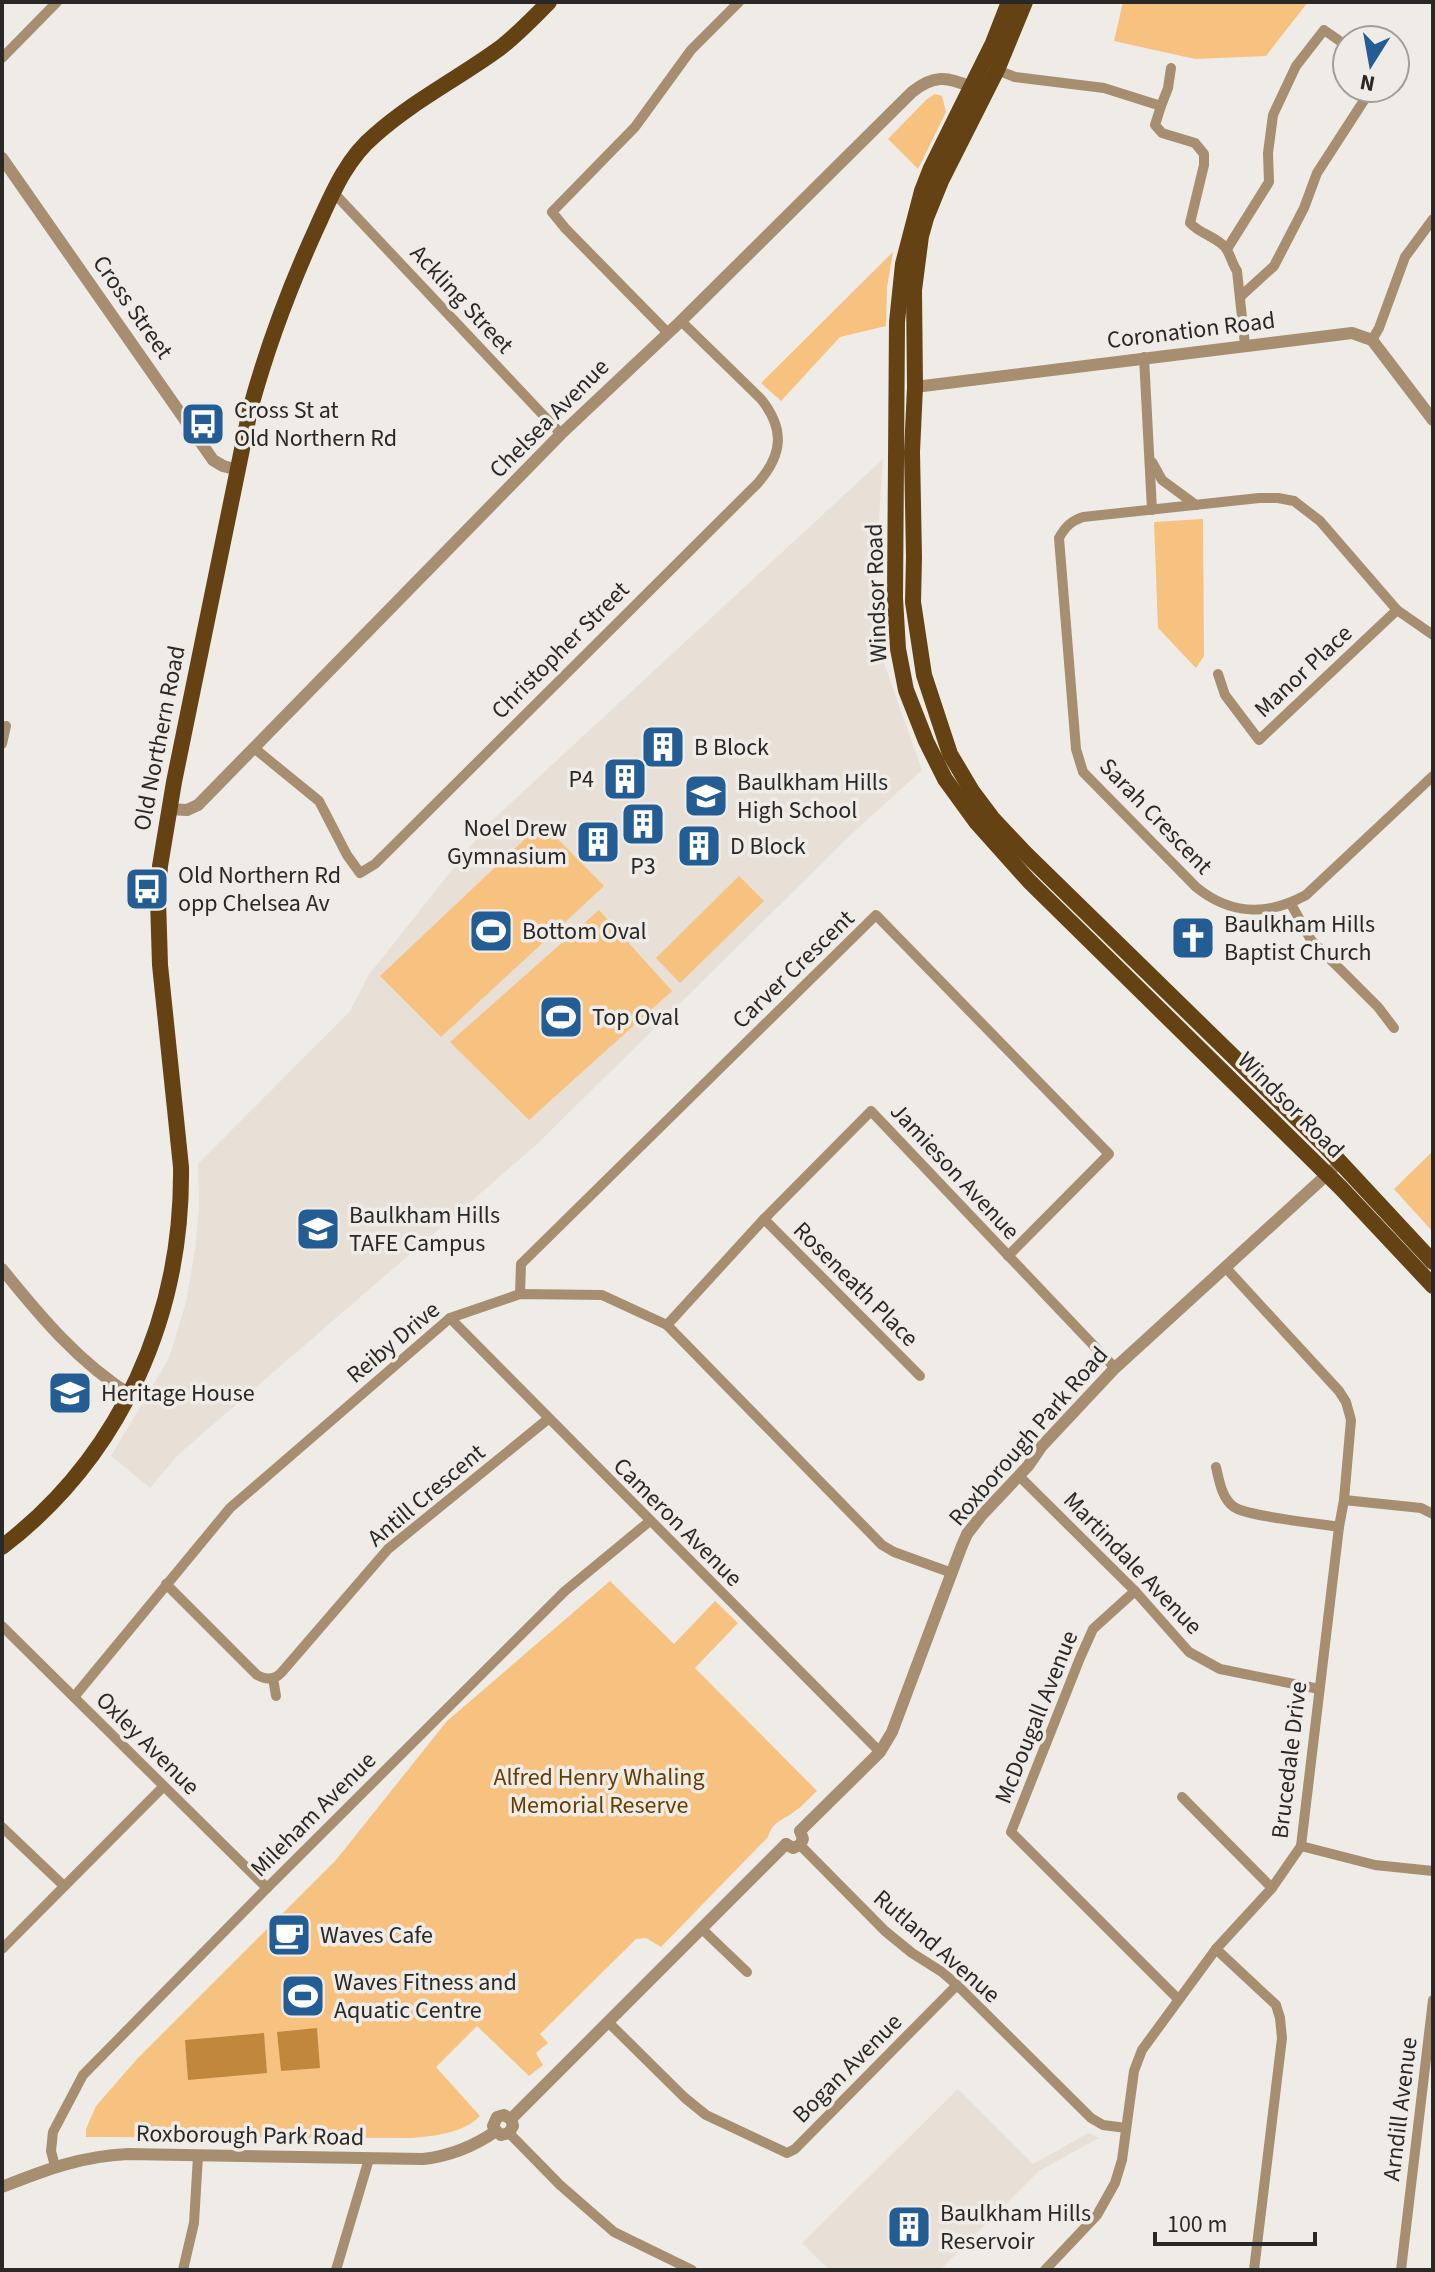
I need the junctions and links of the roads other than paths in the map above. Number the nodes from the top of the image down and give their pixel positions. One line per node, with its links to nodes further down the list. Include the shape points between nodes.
1 (57, 2): 7 (street)
2 (549, 2): 14 (main road, Old Northern Road, via 501,47 372,137)
3 (739, 2): 19 (street, via 691,50 635,127 552,212)
4 (1009, 2): 10 (main road, Windsor Road)
5 (1025, 2): 9 (main road, Windsor Road)
6 (1331, 35): 16 (street, via 1324,30 1296,66 1273,115 1269,182)
7 (2, 58)
8 (1171, 68): 12 (street)
9 (997, 70): 10 (main road, Windsor Road); 12 (street, via 1104,88)
10 (978, 91): 18 (street, Chelsea Avenue, via 947,79 923,83); 23 (main road, Windsor Road, via 921,236 914,290); 24 (main road, Windsor Road, via 931,168 908,240 898,308)
11 (1362, 104): 17 (street, via 1317,173 1274,266)
12 (1161, 106): 16 (street, via 1155,125 1162,133 1195,143 1204,154 1190,223)
13 (2, 158): 28 (street, Cross Street, via 209,454)
14 (333, 192): 26 (street, Ackling Street); 28 (main road, Old Northern Road, via 262,365)
15 (1433, 219): 20 (street, via 1405,257)
16 (1227, 249): 17 (street)
17 (1240, 297): 21 (street)
18 (681, 321): 19 (street, Chelsea Avenue); 36 (street, Christopher Street, via 772,412 779,445 758,483 375,864 360,873 319,801)
19 (668, 333): 26 (street, Chelsea Avenue)
20 (1372, 340): 21 (street, Coronation Road, via 1352,333); 25 (street)
21 (1245, 345): 22 (street, Coronation Road)
22 (1144, 357): 23 (street, Coronation Road); 27 (street)
23 (915, 387): 24 (main road); 41 (main road, Windsor Road, via 913,602 924,675 950,754 993,819 1025,853)
24 (897, 388): 42 (main road, Windsor Road, via 898,649 906,690 945,779 1029,881)
25 (1433, 420)
26 (561, 434): 36 (street, Chelsea Avenue)
27 (1151, 460): 29 (street, via 1162,480); 30 (street)
28 (238, 470): 38 (main road, Old Northern Road)
29 (1196, 505): 30 (street, Sarah Crescent); 31 (street, Sarah Crescent, via 1259,498 1294,501 1320,521)
30 (1152, 510): 39 (street, Sarah Crescent, via 1073,520 1059,538 1076,749 1083,772 1208,897 1254,910)
31 (1397, 610): 32 (street, Sarah Crescent); 33 (street, Manor Place, via 1259,740 1225,695)
32 (1433, 635)
33 (1218, 674)
34 (6, 726): 35 (street)
35 (2, 744)
36 (254, 748): 38 (street, Chelsea Avenue, via 198,805)
37 (1433, 776): 39 (street, Sarah Crescent)
38 (168, 809): 54 (main road, Old Northern Road, via 158,934 182,1193 164,1310)
39 (1291, 904): 40 (street, via 1311,940)
40 (1394, 1028)
41 (1341, 1163): 42 (street, Roxborough Park Road); 45 (main road, Windsor Road)
42 (1327, 1174): 46 (street, Roxborough Park Road); 48 (main road, Windsor Road)
43 (764, 1219): 44 (street, Jamieson Avenue, via 871,1111); 51 (street, Jamieson Avenue); 53 (street, Roseneath Place)
44 (1008, 1256): 49 (street, Carver Crescent, via 1109,1154 876,915 521,1264); 52 (street, Jamieson Avenue)
45 (1433, 1262)
46 (1226, 1268): 52 (street, Roxborough Park Road); 58 (street, Brucedale Drive, via 1346,1402 1351,1420)
47 (2, 1269): 54 (street, via 52,1330)
48 (1433, 1286)
49 (520, 1294): 50 (street, Reiby Drive); 51 (street, Reiby Drive, via 602,1295)
50 (450, 1318): 55 (street, Cameron Avenue); 64 (street, Reiby Drive, via 230,1508)
51 (667, 1325): 63 (street, Reiby Drive, via 877,1541)
52 (1115, 1368): 57 (street, Roxborough Park Road)
53 (920, 1376)
54 (131, 1395): 62 (main road, Old Northern Road, via 81,1470)
55 (548, 1419): 60 (street, Cameron Avenue); 67 (street, Antill Crescent, via 388,1549)
56 (1216, 1467): 61 (street, via 1222,1492 1233,1506)
57 (1019, 1476): 63 (street, Roxborough Park Road, via 967,1534); 65 (street, Martindale Avenue)
58 (1344, 1500): 59 (street, via 1421,1508); 61 (street, Brucedale Drive)
59 (1433, 1514)
60 (650, 1521): 71 (street, Cameron Avenue); 79 (street, Mileham Avenue, via 565,1591)
61 (1339, 1527): 68 (street, Brucedale Drive)
62 (2, 1547)
63 (952, 1573): 71 (street, Roxborough Park Road, via 898,1721)
64 (166, 1584): 67 (street, via 257,1675); 70 (street, Reiby Drive)
65 (1135, 1591): 68 (street, Martindale Avenue, via 1189,1652 1220,1669); 86 (street, McDougall Avenue, via 1093,1629 1011,1832)
66 (2, 1626): 70 (street, Oxley Avenue)
67 (273, 1678): 69 (street)
68 (1319, 1689): 76 (street, Brucedale Drive)
69 (276, 1696)
70 (74, 1697): 72 (street, Oxley Avenue)
71 (880, 1752): 75 (street, Roxborough Park Road, via 800,1831 788,1831 785,1835)
72 (163, 1787): 78 (street); 79 (street, Oxley Avenue)
73 (1182, 1797): 80 (street)
74 (2, 1827): 78 (street)
75 (793, 1845): 81 (street); 85 (street, Rutland Avenue, via 885,1931)
76 (1301, 1846): 77 (street, via 1375,1865); 80 (street, Brucedale Drive)
77 (1433, 1871)
78 (64, 1886): 82 (street)
79 (267, 1888): 94 (street, Mileham Avenue, via 83,2075 53,2132)
80 (1272, 1888): 83 (street, Brucedale Drive)
81 (702, 1929): 84 (street); 89 (street)
82 (2, 1949)
83 (1216, 1949): 86 (street, Brucedale Drive); 100 (street, via 1276,2005 1280,2018 1282,2038)
84 (747, 1972)
85 (957, 1985): 89 (street, Bogan Avenue, via 787,2153 706,2115); 90 (street, Rutland Avenue, via 1091,2118)
86 (1178, 1999): 90 (street, Brucedale Drive, via 1142,2050)
87 (1433, 2000): 88 (street, Arndill Avenue)
88 (1432, 2018): 101 (street, Arndill Avenue)
89 (608, 2022): 91 (street, Roxborough Park Road, via 511,2119 497,2117 493,2123)
90 (1126, 2128): 99 (street, Brucedale Drive, via 1115,2183 1097,2215)
91 (502, 2132): 93 (street, Roxborough Park Road, via 436,2157); 98 (street, via 614,2232)
92 (198, 2156): 93 (street, Roxborough Park Road); 94 (street, Roxborough Park Road, via 113,2155); 96 (street, via 194,2223)
93 (369, 2159): 97 (street)
94 (55, 2166): 95 (street, Roxborough Park Road)
95 (2, 2187)
96 (183, 2270)
97 (336, 2270)
98 (692, 2270)
99 (1045, 2270)
100 (1254, 2270)
101 (1401, 2270)

